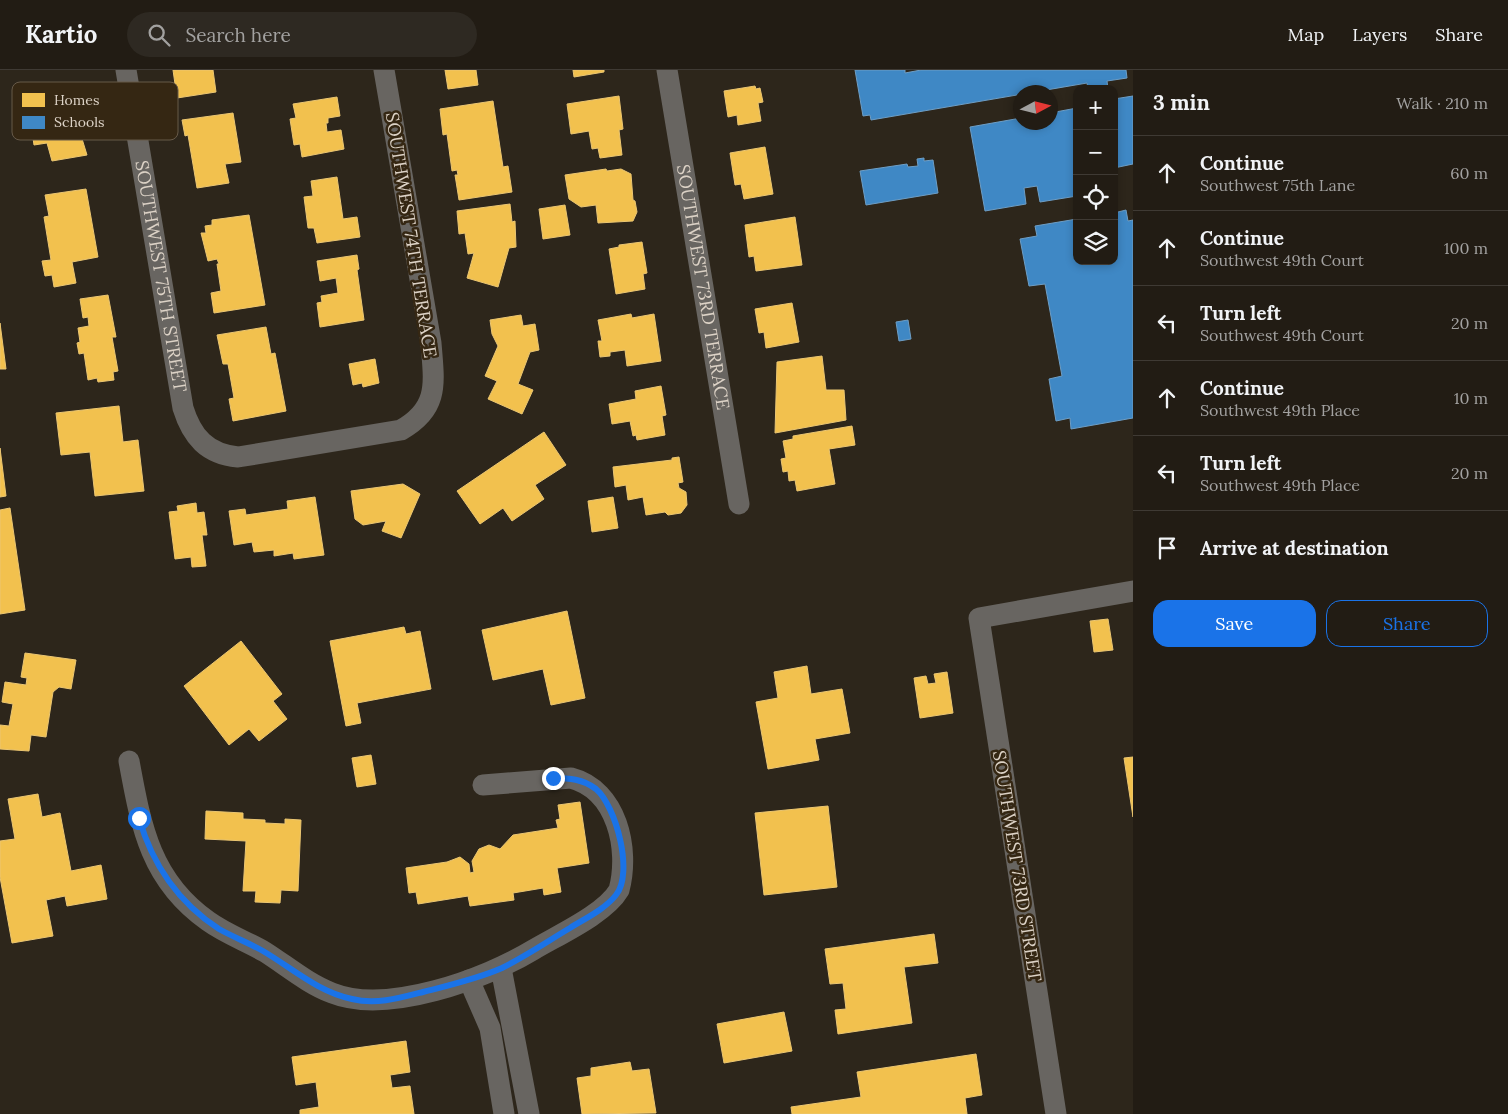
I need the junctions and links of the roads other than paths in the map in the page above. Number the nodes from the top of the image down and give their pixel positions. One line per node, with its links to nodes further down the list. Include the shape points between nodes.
1 (384, 70): 4 (street, SOUTHWEST 74TH TERRACE, via 430,343 434,380)
2 (667, 70): 5 (street, SOUTHWEST 73RD TERRACE)
3 (138, 140): 4 (street, SOUTHWEST 75TH STREET, via 181,400 190,427 204,445 226,456 250,457 401,430 418,418)
4 (431, 400)
5 (739, 504)
6 (1133, 591): 15 (street, SOUTHWEST 73RD STREET, via 979,618)
7 (129, 761): 10 (street, via 144,837 156,862 167,879 208,921 332,993 363,1001 396,999)
8 (483, 785): 9 (street, via 553,778 585,782 606,802 618,831 622,873 616,895 597,911)
9 (502, 968): 10 (street); 11 (street)
10 (469, 980): 12 (street, via 490,1028)
11 (519, 1061): 12 (street); 14 (street)
12 (498, 1065): 13 (street)
13 (504, 1114)
14 (529, 1114)
15 (1056, 1114)

